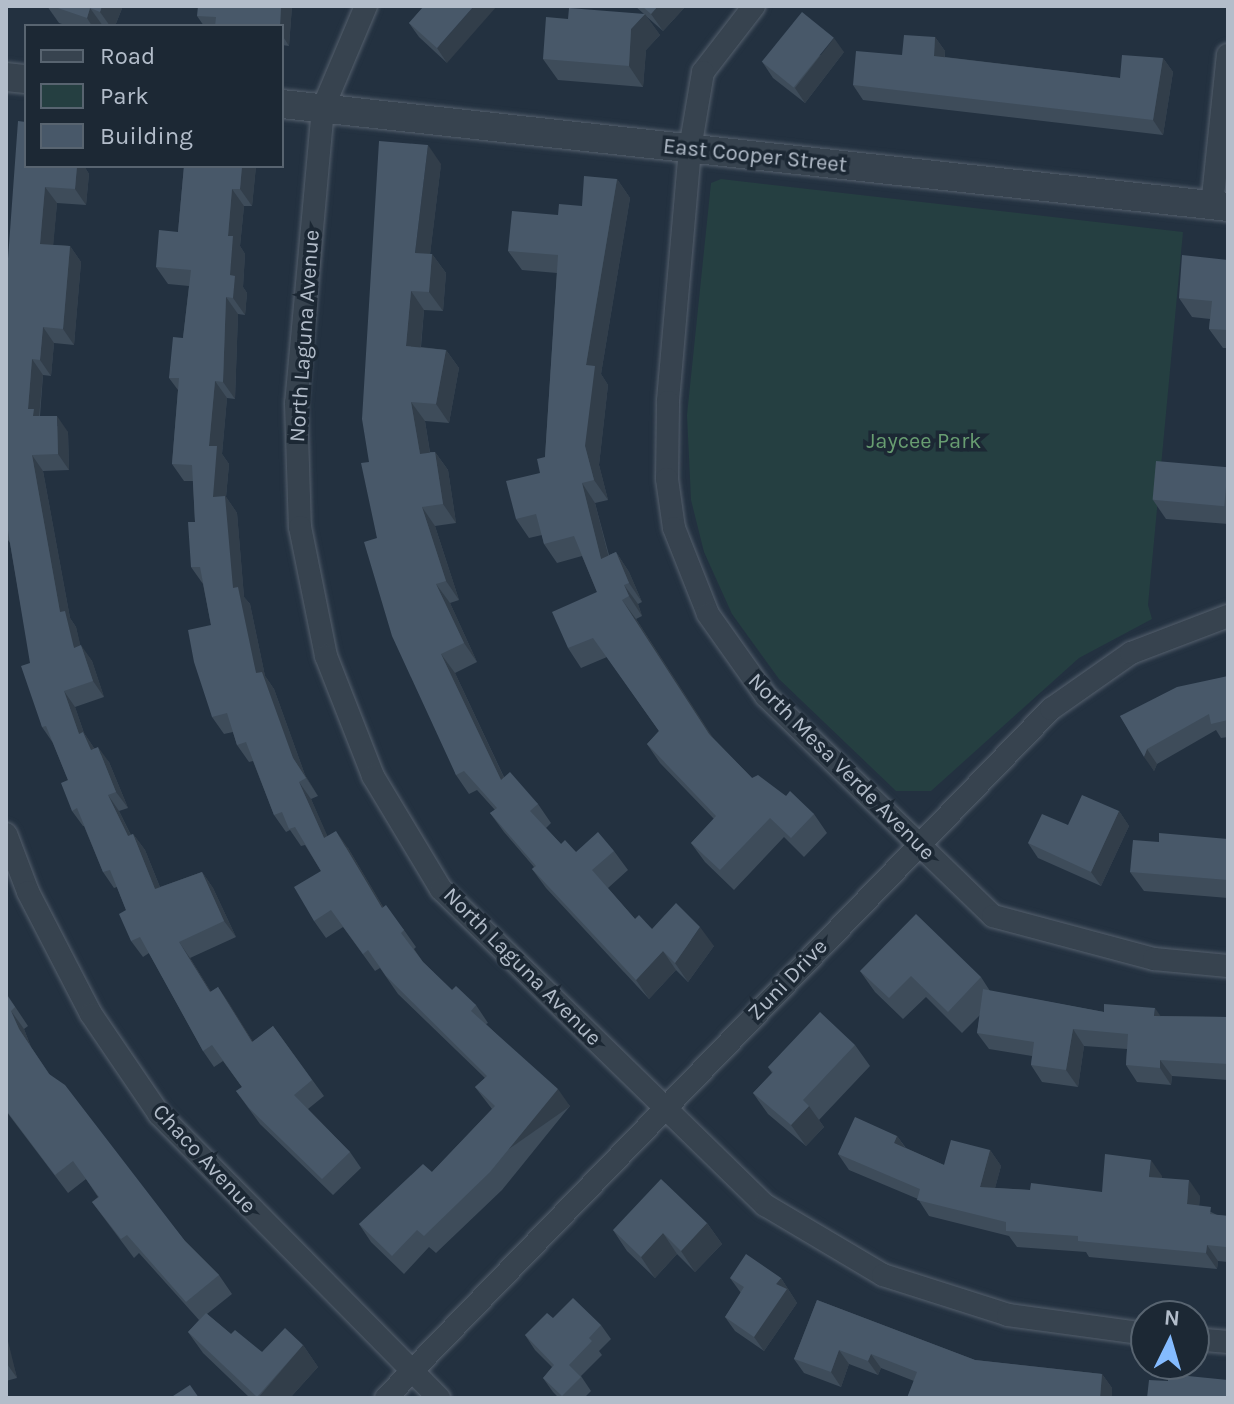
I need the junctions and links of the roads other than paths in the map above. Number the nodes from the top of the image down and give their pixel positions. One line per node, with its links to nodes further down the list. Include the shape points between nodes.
1 (366, 6): 5 (street, North Laguna Avenue)
2 (754, 6): 6 (street, North Mesa Verde Avenue, via 703,72)
3 (1228, 55): 7 (street)
4 (284, 104): 5 (street, East Cooper Street)
5 (323, 108): 6 (street, East Cooper Street); 12 (street, North Laguna Avenue, via 296,403 300,527 326,656 373,776 441,889)
6 (690, 149): 7 (street, East Cooper Street); 10 (street, North Mesa Verde Avenue, via 666,429 674,528 708,614 743,668)
7 (1220, 206)
8 (1228, 616): 10 (street, Zuni Drive, via 1162,638 1078,686)
9 (6, 834): 14 (street, Chaco Avenue, via 28,892 91,1014 159,1114)
10 (919, 846): 11 (street, North Mesa Verde Avenue, via 993,916 1154,959); 12 (street, Zuni Drive)
11 (1228, 966)
12 (663, 1107): 13 (street, North Laguna Avenue, via 765,1205 883,1275 1008,1315); 14 (street, Zuni Drive)
13 (1130, 1332)
14 (410, 1373): 15 (street, Zuni Drive); 16 (street, Chaco Avenue)
15 (386, 1398)
16 (439, 1398)

